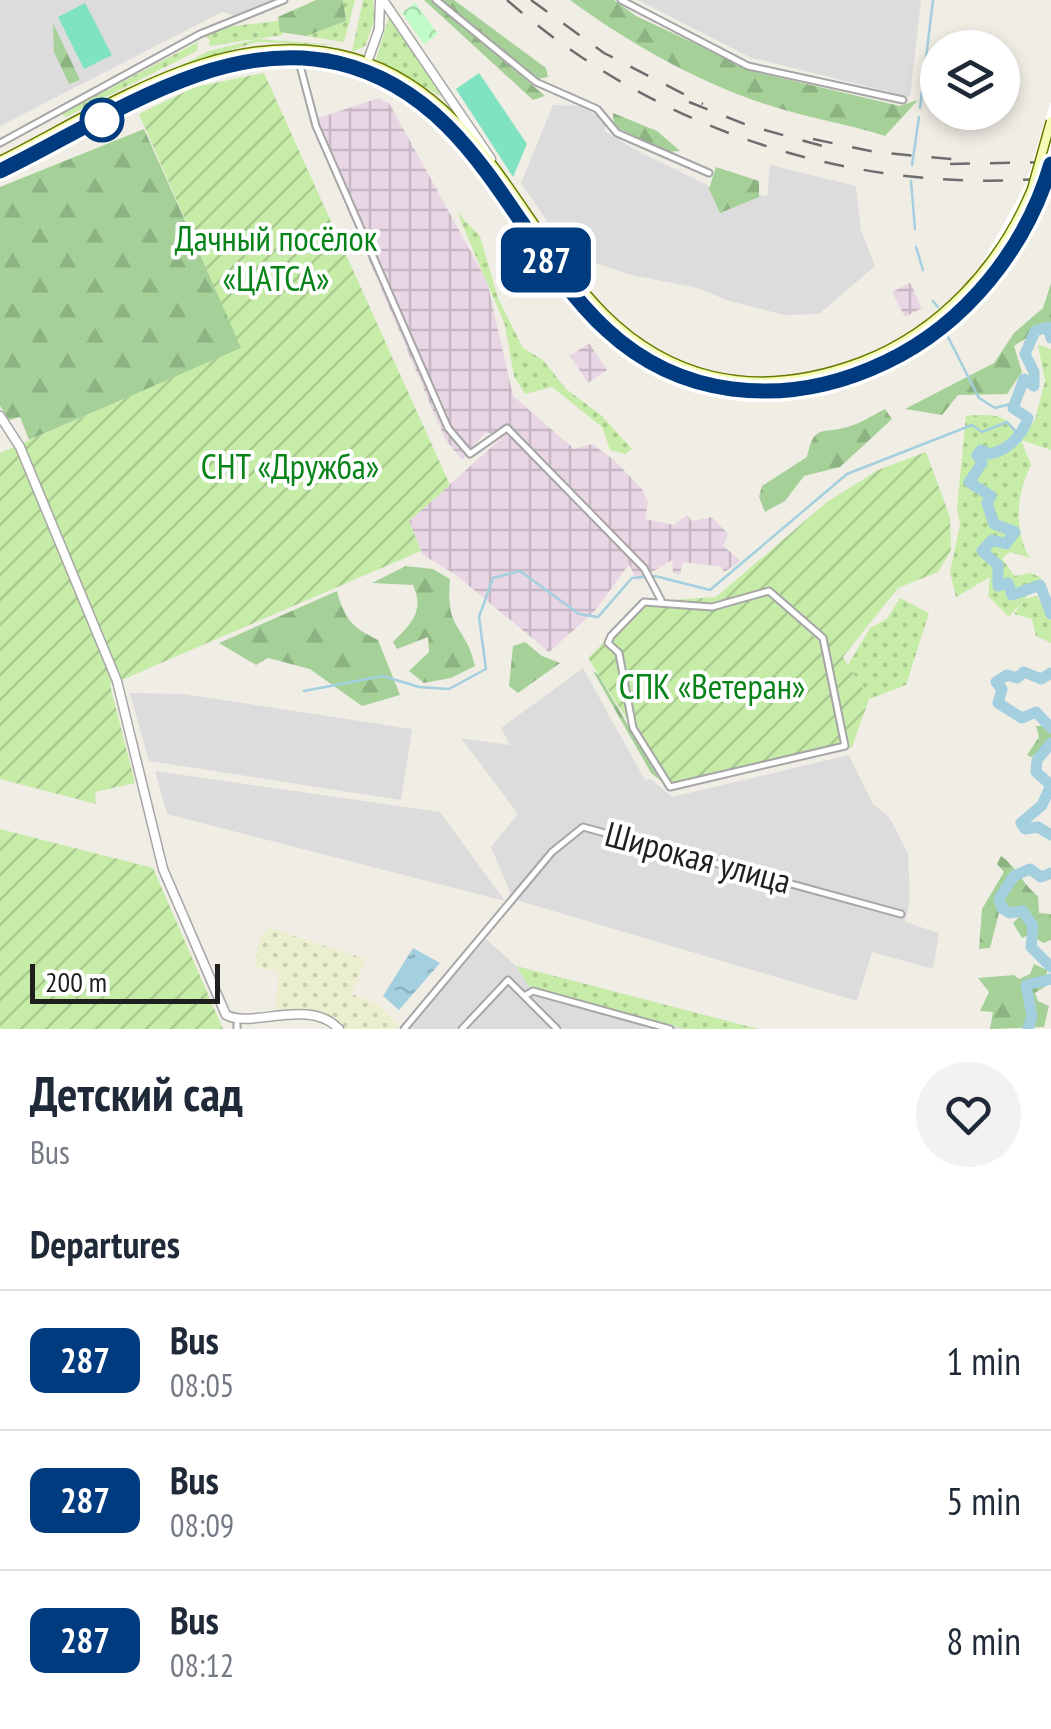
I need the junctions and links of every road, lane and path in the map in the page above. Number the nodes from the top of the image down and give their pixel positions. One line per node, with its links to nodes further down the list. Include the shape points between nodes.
1 (284, 0): 13 (street, via 200,34)
2 (382, 0): 5 (street); 16 (street)
3 (436, 0): 18 (street, via 536,82 597,109 618,133)
4 (621, 0): 11 (street, via 741,64)
5 (377, 37): 7 (street); 8 (street)
6 (298, 58): 9 (main road); 17 (main road, via 205,72); 20 (street, via 316,126 448,428 470,454 507,428 644,568)
7 (353, 58): 8 (main road); 14 (main road, via 288,48 219,58)
8 (367, 63): 9 (street); 10 (street); 16 (main road, via 442,106)
9 (344, 65): 10 (main road)
10 (372, 76): 15 (main road, bridge, via 410,94 455,131 601,328 692,381 774,392 860,373 930,336 1000,268)
11 (902, 100)
12 (1051, 121): 16 (main road, bridge, via 1030,195 987,267 938,316 867,360 787,381 717,377 656,354 608,321 575,285)
13 (0, 142)
14 (0, 161)
15 (1051, 164)
16 (496, 167)
17 (0, 171)
18 (708, 173)
19 (0, 416): 23 (street, via 20,447 118,681 166,876 222,1007)
20 (661, 600): 20 (street, via 639,605 608,643 619,653 633,728 670,787 845,746 823,638 769,591 712,607)
21 (901, 914): 25 (street, Широкая улица, via 583,826 552,852)
22 (526, 995): 26 (street, via 505,981); 27 (street); 28 (street)
23 (237, 1026): 24 (street, via 316,1017)
24 (339, 1029)
25 (404, 1029)
26 (462, 1029)
27 (556, 1029)
28 (670, 1029)

